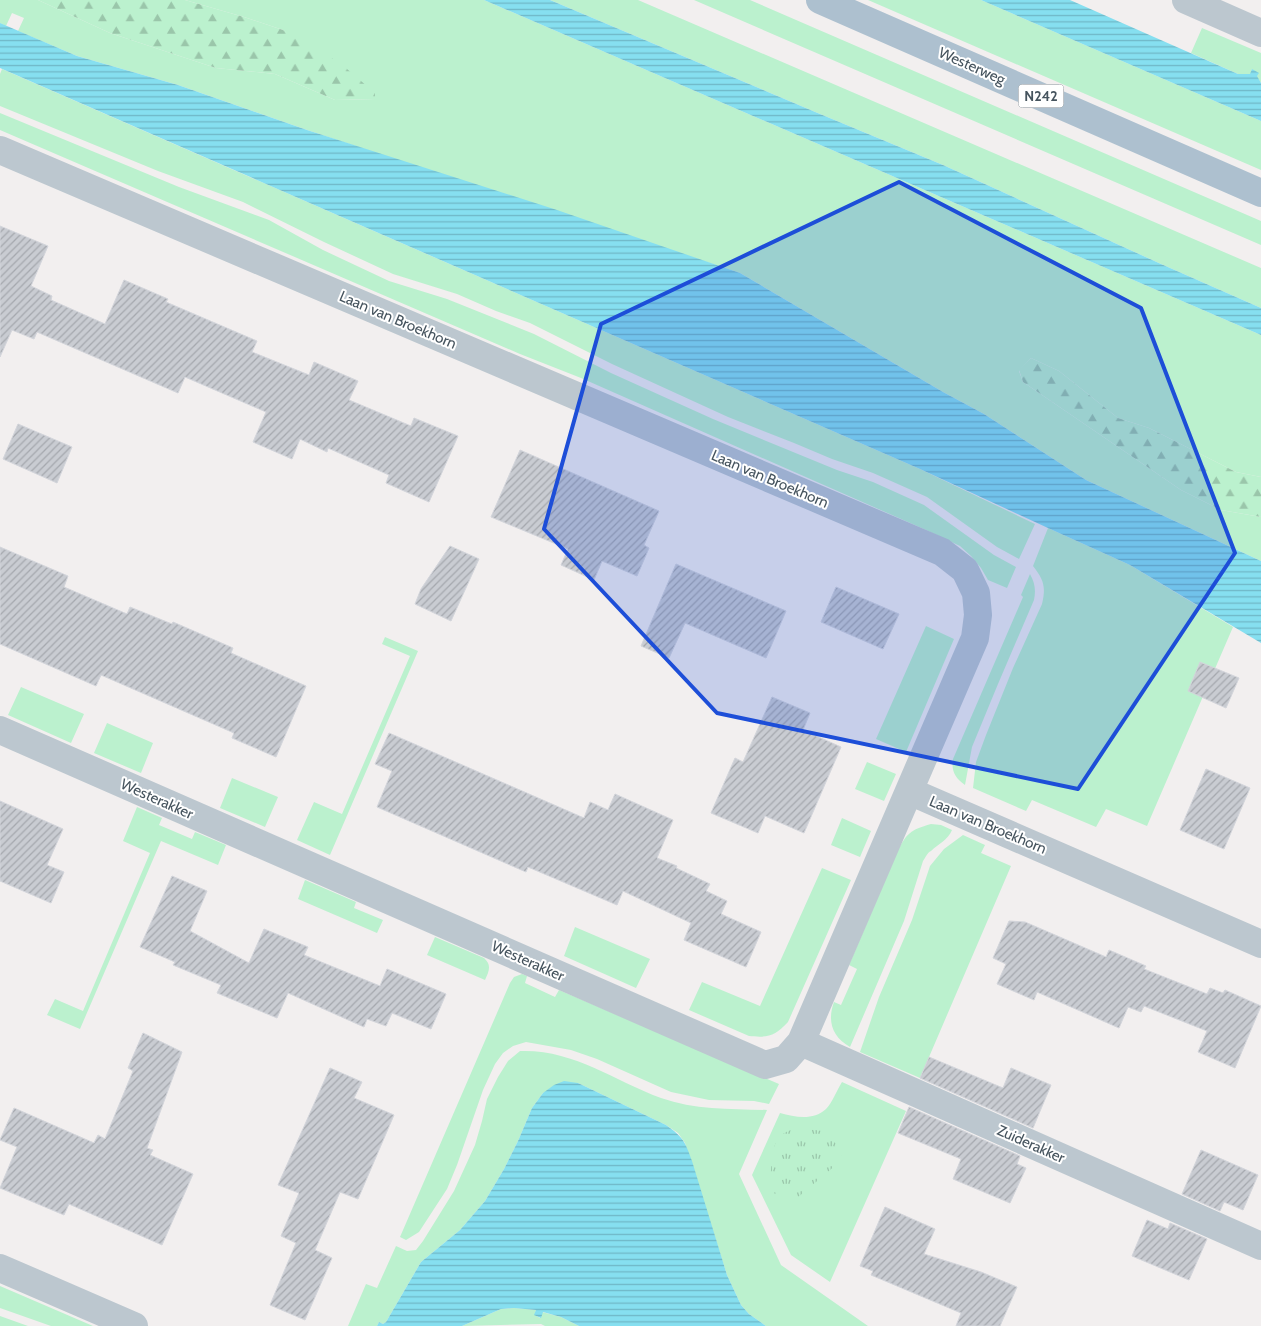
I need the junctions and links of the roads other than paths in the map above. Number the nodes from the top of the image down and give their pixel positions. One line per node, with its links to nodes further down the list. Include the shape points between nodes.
1 (820, 0): 5 (main road, Westerweg / N242)
2 (1186, 0): 3 (street)
3 (1261, 32)
4 (0, 150): 7 (street, Laan van Broekhorn, via 942,552 965,570 976,593 975,638)
5 (1261, 193)
6 (0, 730): 9 (street, Westerakker, via 765,1065 786,1059)
7 (909, 791): 8 (street, Laan van Broekhorn); 9 (street, Westerakker)
8 (1261, 944)
9 (801, 1042): 10 (street, Zuiderakker)
10 (1261, 1246)
11 (0, 1268): 12 (street)
12 (134, 1326)

